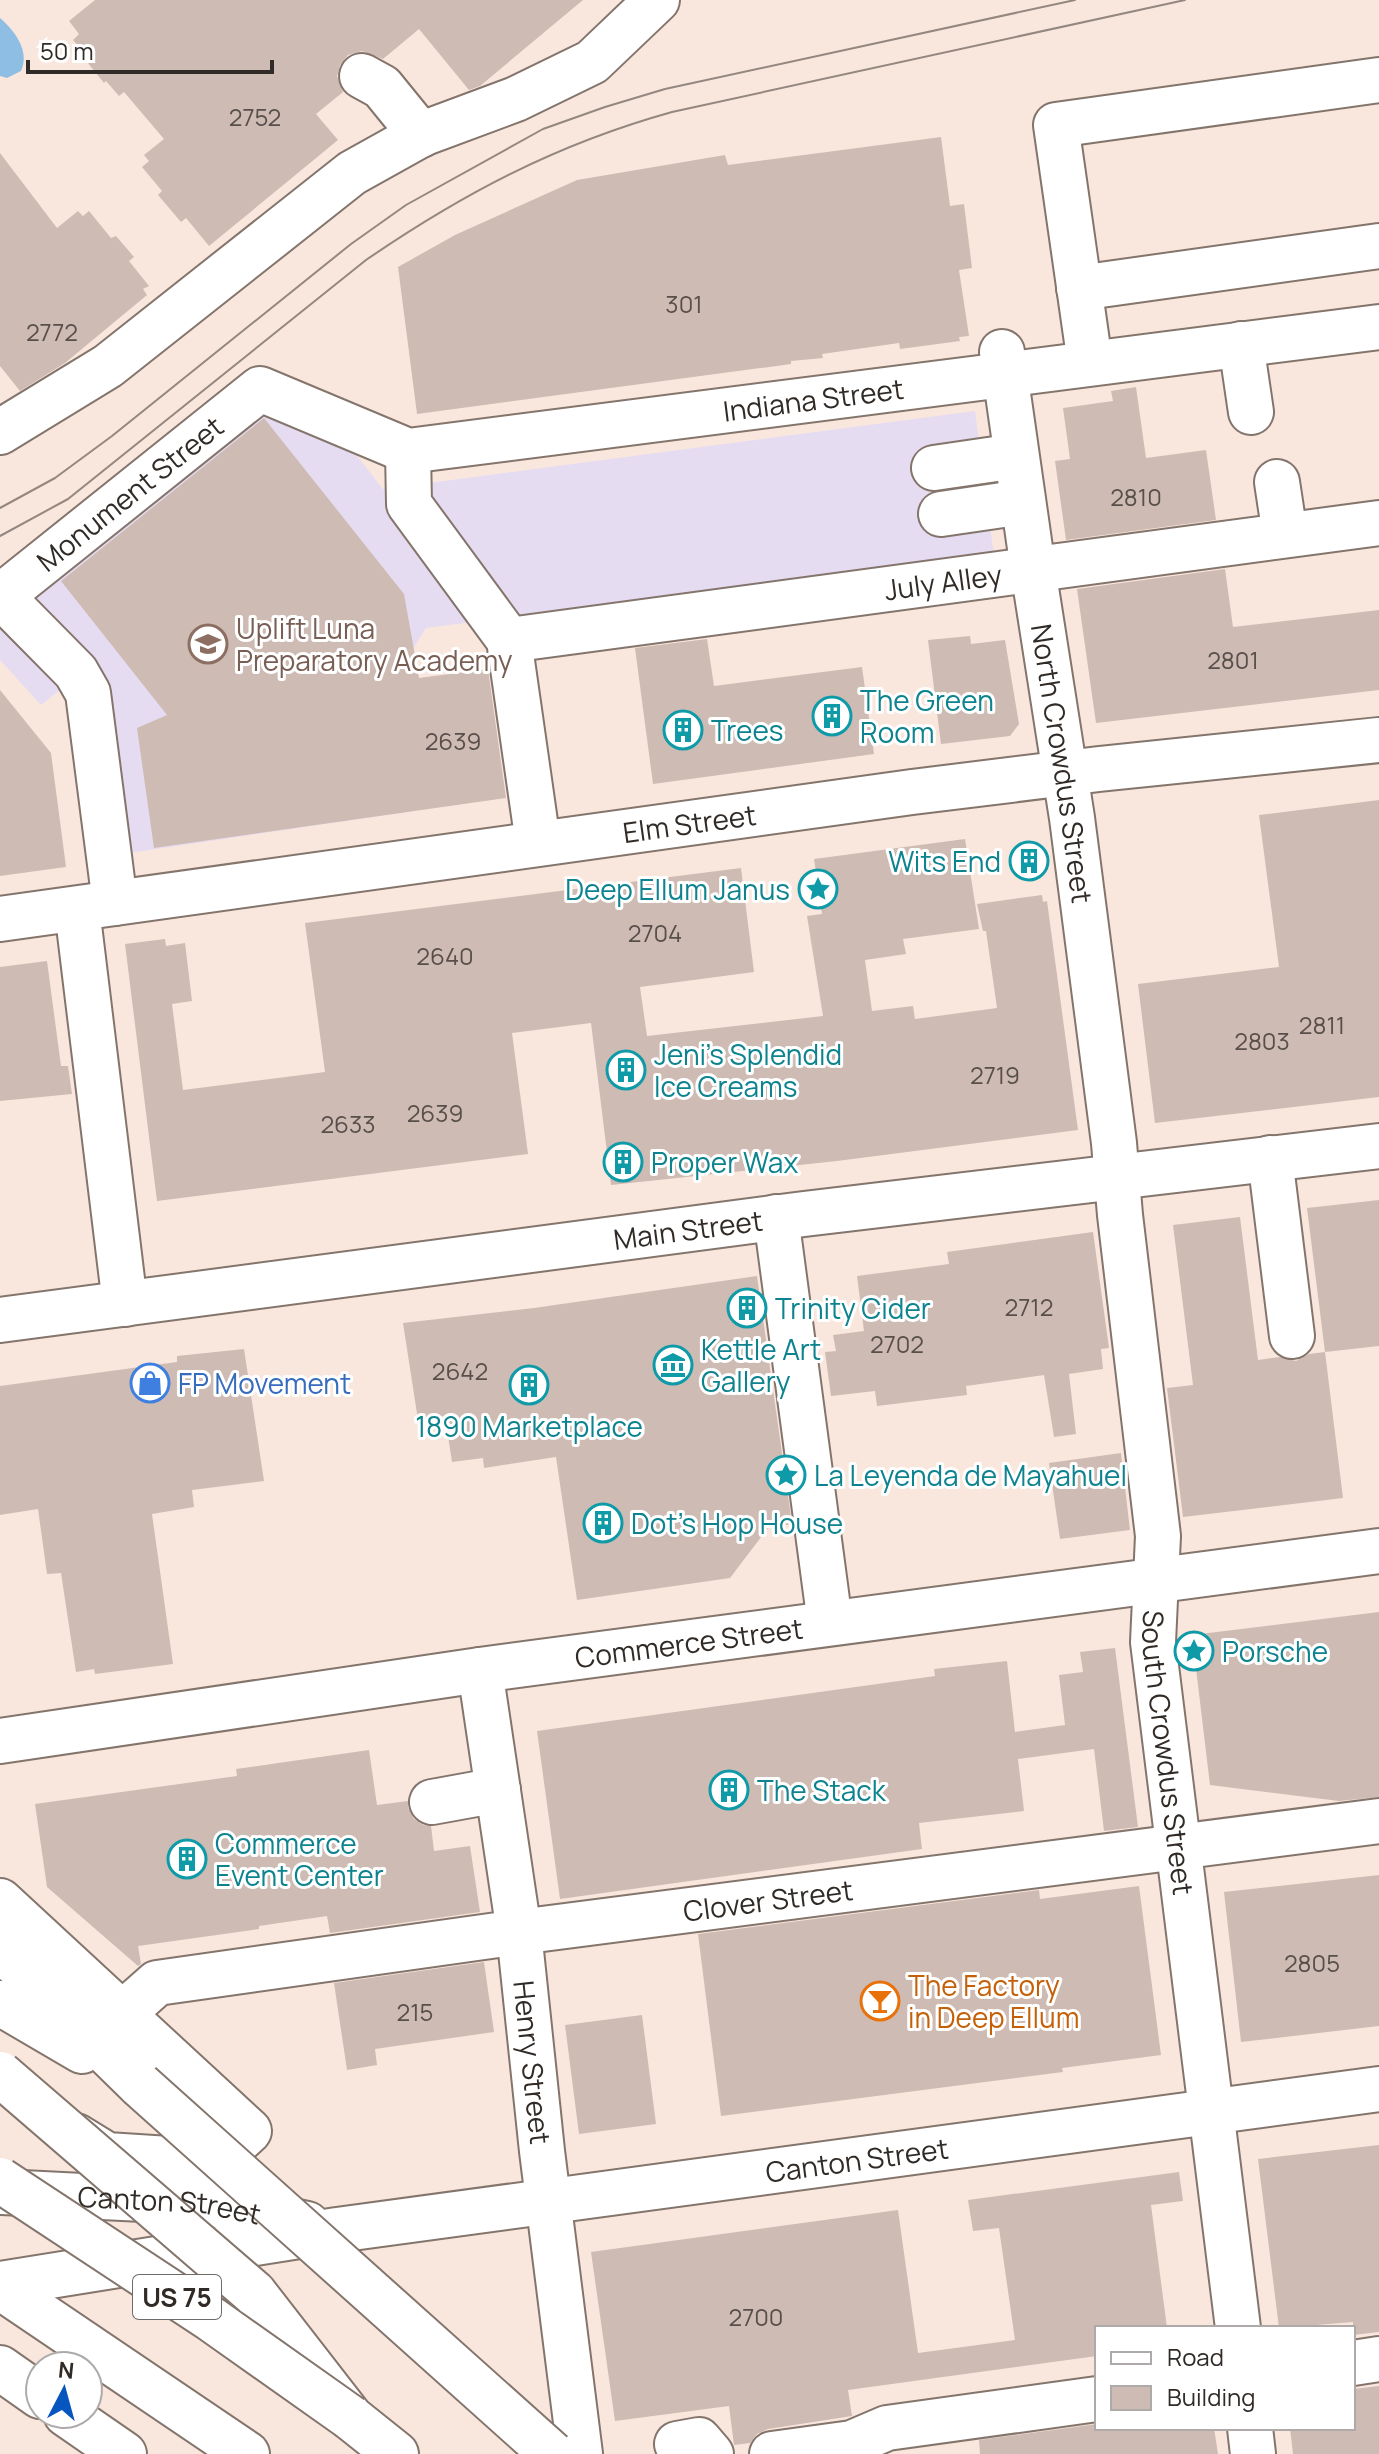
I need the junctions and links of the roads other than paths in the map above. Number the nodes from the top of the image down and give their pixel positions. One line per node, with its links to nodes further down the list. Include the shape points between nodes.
1 (657, 0): 4 (main road, via 592,62 516,99)
2 (362, 76): 4 (main road, via 382,87)
3 (1379, 80): 6 (main road, via 1056,125)
4 (421, 135): 12 (main road, via 352,173 108,366)
5 (1379, 246): 6 (main road)
6 (1079, 288): 10 (main road)
7 (1379, 327): 8 (main road, Indiana Street)
8 (1241, 344): 10 (main road, Indiana Street); 11 (main road)
9 (1003, 363): 10 (main road, Indiana Street); 13 (main road, Indiana Street); 14 (main road, North Crowdus Street)
10 (1090, 363)
11 (1251, 412)
12 (0, 432)
13 (408, 451): 22 (main road, Monument Street, via 260,389); 23 (main road, via 409,504 438,524 491,590)
14 (1016, 456): 15 (main road); 17 (main road, North Crowdus Street)
15 (934, 468)
16 (1277, 482): 20 (main road)
17 (1023, 502): 18 (main road); 21 (main road, North Crowdus Street)
18 (941, 514)
19 (1379, 523): 20 (main road, July Alley)
20 (1285, 535): 21 (main road, July Alley)
21 (1033, 569): 23 (main road, July Alley); 25 (main road, North Crowdus Street)
22 (1, 596): 27 (main road, via 76,672 88,693)
23 (509, 640): 26 (main road)
24 (1379, 740): 25 (main road, Elm Street)
25 (1064, 773): 26 (main road, Elm Street); 31 (main road, North Crowdus Street)
26 (538, 843): 27 (main road, Elm Street)
27 (96, 906): 28 (main road, Elm Street); 33 (main road, via 105,1143)
28 (0, 919)
29 (1379, 1146): 30 (main road, Main Street)
30 (1270, 1158): 31 (main road, Main Street); 35 (main road)
31 (1118, 1176): 32 (main road, Main Street); 37 (main road, South Crowdus Street, via 1157,1527)
32 (776, 1217): 33 (main road, Main Street); 38 (main road)
33 (125, 1304): 34 (main road, Main Street)
34 (0, 1320)
35 (1292, 1336)
36 (1379, 1551): 37 (main road, Commerce Street)
37 (1156, 1579): 38 (main road, Commerce Street); 44 (main road, South Crowdus Street, via 1153,1642)
38 (830, 1623): 39 (main road, Commerce Street)
39 (480, 1670): 40 (main road, Commerce Street); 41 (main road, Henry Street)
40 (0, 1741)
41 (498, 1790): 42 (main road); 46 (main road, Henry Street)
42 (432, 1802)
43 (1379, 1821): 44 (main road, Clover Street)
44 (1177, 1847): 46 (main road, Clover Street); 54 (main road, South Crowdus Street)
45 (0, 1901): 49 (main road)
46 (519, 1932): 49 (main road, Clover Street, via 157,1983); 57 (main road, Henry Street)
47 (0, 1948): 51 (main road)
48 (0, 2003): 51 (main road)
49 (123, 2013): 52 (main road, via 249,2131 215,2162 107,2155)
50 (0, 2074): 66 (main road, bridge, via 254,2293)
51 (140, 2085): 72 (main road, bridge)
52 (0, 2089)
53 (1379, 2089): 54 (main road, Canton Street)
54 (1210, 2111): 57 (main road, Canton Street); 60 (main road, South Crowdus Street)
55 (0, 2181): 56 (main road, Canton Street); 66 (main road, US 75, bridge)
56 (21, 2192): 58 (main road, Canton Street, via 203,2202)
57 (548, 2200): 58 (main road, Canton Street); 73 (main road, Henry Street)
58 (337, 2230): 59 (main road, Canton Street)
59 (0, 2285): 70 (main road)
60 (1238, 2326)
61 (1379, 2359): 62 (main road)
62 (1355, 2363)
63 (0, 2368): 64 (main road)
64 (24, 2385)
65 (1095, 2399): 74 (main road, via 887,2428 852,2443)
66 (351, 2418): 71 (main road, US 75)
67 (89, 2430): 69 (main road)
68 (1250, 2430): 75 (main road)
69 (124, 2454)
70 (247, 2454)
71 (396, 2454)
72 (552, 2454)
73 (580, 2454)
74 (772, 2454)
75 (1253, 2454)

